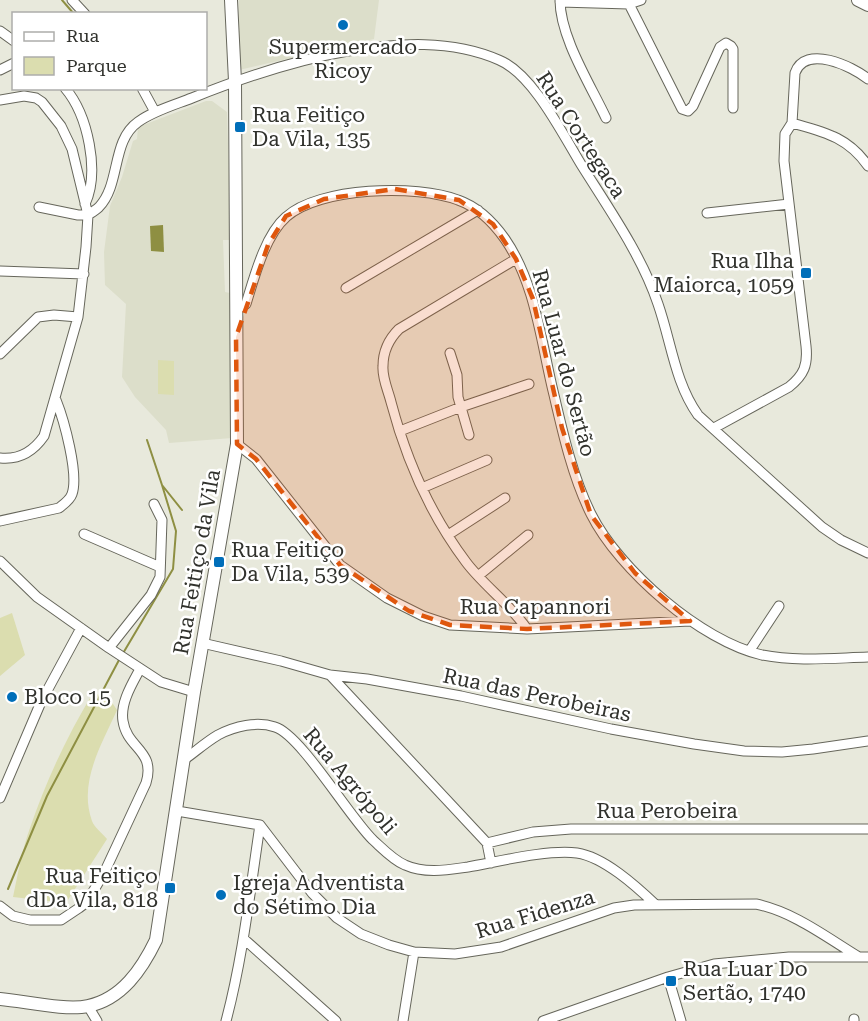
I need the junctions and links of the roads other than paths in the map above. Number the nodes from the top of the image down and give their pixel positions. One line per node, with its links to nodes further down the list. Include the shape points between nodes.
1 (72, 0): 8 (street)
2 (231, 0): 10 (street)
3 (641, 0): 6 (street)
4 (858, 0): 7 (street)
5 (560, 1): 6 (street); 16 (street, via 562,23)
6 (628, 4): 14 (street, via 682,110 693,106 720,47 726,43 731,46)
7 (868, 5)
8 (83, 12)
9 (868, 79): 17 (street, via 832,61 801,63 795,73)
10 (235, 81): 15 (street, Rua Cortegaca); 29 (street); 36 (street, Rua Cortegaca, via 313,57 385,45 467,49 501,60 517,71 610,209 649,280 688,401)
11 (66, 90): 19 (street, via 79,110 88,140 92,184)
12 (143, 90): 15 (street)
13 (0, 100): 19 (street, via 24,96 45,105 72,149)
14 (733, 108)
15 (155, 112): 24 (street, Rua Cortegaca, via 128,132 109,188 99,207)
16 (606, 118)
17 (792, 123): 18 (street, via 833,135 850,146); 20 (street, via 784,145)
18 (868, 166)
19 (85, 204): 24 (street)
20 (789, 204): 23 (street); 36 (street, via 806,369 789,387)
21 (39, 207): 24 (street)
22 (478, 210): 25 (street, Rua Luar do Sertão, via 506,240); 28 (street); 29 (street, Rua Luar do Sertão, via 436,193 395,189 345,195 303,206 286,216 275,229)
23 (707, 213)
24 (88, 215): 27 (street)
25 (516, 259): 37 (street, via 394,335 382,367); 54 (street, Rua Luar do Sertão, via 533,299 562,428 591,514 635,573)
26 (0, 271): 27 (street)
27 (84, 274): 30 (street)
28 (346, 288)
29 (239, 308): 39 (street, Rua Feitiço da Vila)
30 (78, 317): 32 (street, via 38,317); 34 (street)
31 (450, 352): 35 (street)
32 (0, 354)
33 (529, 384): 35 (street)
34 (56, 400): 40 (street, via 44,436 36,447 10,459); 45 (street, via 68,441 74,480 72,494 59,508)
35 (461, 407): 37 (street); 38 (street)
36 (714, 428): 49 (street, Rua Cortegaca, via 822,527)
37 (399, 431): 42 (street)
38 (469, 435)
39 (237, 444): 56 (street, Rua Capannori, via 256,459 340,565 387,598 409,611 446,624); 57 (street, Rua Feitiço da Vila)
40 (0, 458)
41 (488, 459): 42 (street)
42 (422, 488): 47 (street)
43 (505, 498): 47 (street)
44 (154, 504): 51 (street, via 162,520)
45 (0, 521)
46 (84, 534): 51 (street)
47 (448, 535): 52 (street)
48 (528, 535): 52 (street)
49 (868, 553)
50 (0, 561): 55 (street, via 37,597)
51 (160, 567): 58 (street, via 152,595)
52 (478, 576): 56 (street)
53 (779, 606): 59 (street)
54 (690, 621): 56 (street, Rua Capannori); 59 (street, Rua Luar do Sertão)
55 (81, 628): 58 (street); 66 (street, via 41,702)
56 (527, 629)
57 (202, 643): 62 (street, Rua das Perobeiras); 63 (street, Rua Feitiço da Vila)
58 (108, 648): 61 (street)
59 (750, 650): 60 (street, Rua Luar do Sertão, via 782,658)
60 (868, 657)
61 (140, 669): 63 (street, via 161,682); 73 (street, via 125,702 123,722 150,769 87,902 61,920 30,920 13,916)
62 (330, 675): 64 (street, Rua das Perobeiras, via 461,696 611,729 736,750 782,752); 70 (street)
63 (194, 692): 65 (street, Rua Feitiço da Vila)
64 (868, 741)
65 (185, 759): 67 (street, Rua Feitiço da Vila); 71 (street, Rua Agrópoli, via 218,736 242,726 277,727 301,746 365,832 393,858 429,871)
66 (0, 798)
67 (177, 811): 68 (street); 79 (street, Rua Feitiço da Vila, via 156,940 146,961 122,989)
68 (260, 825): 74 (street); 75 (street, Rua Fidenza, via 312,893 338,918 361,934)
69 (868, 829): 70 (street, Rua Perobeira, via 571,829 533,832)
70 (487, 843): 71 (street)
71 (491, 863): 72 (street, Rua Agrópoli, via 579,854 599,861)
72 (656, 905): 75 (street, Rua Fidenza, via 614,908 501,947 455,954); 76 (street, Rua Fidenza, via 772,907)
73 (0, 906)
74 (244, 939): 81 (street); 82 (street)
75 (414, 952): 83 (street)
76 (863, 957): 77 (street, via 734,961)
77 (668, 977): 84 (street); 85 (street)
78 (0, 999): 79 (street, Rua Feitiço da Vila)
79 (88, 1006): 80 (street)
80 (97, 1021)
81 (226, 1021)
82 (336, 1021)
83 (403, 1021)
84 (543, 1021)
85 (681, 1021)

